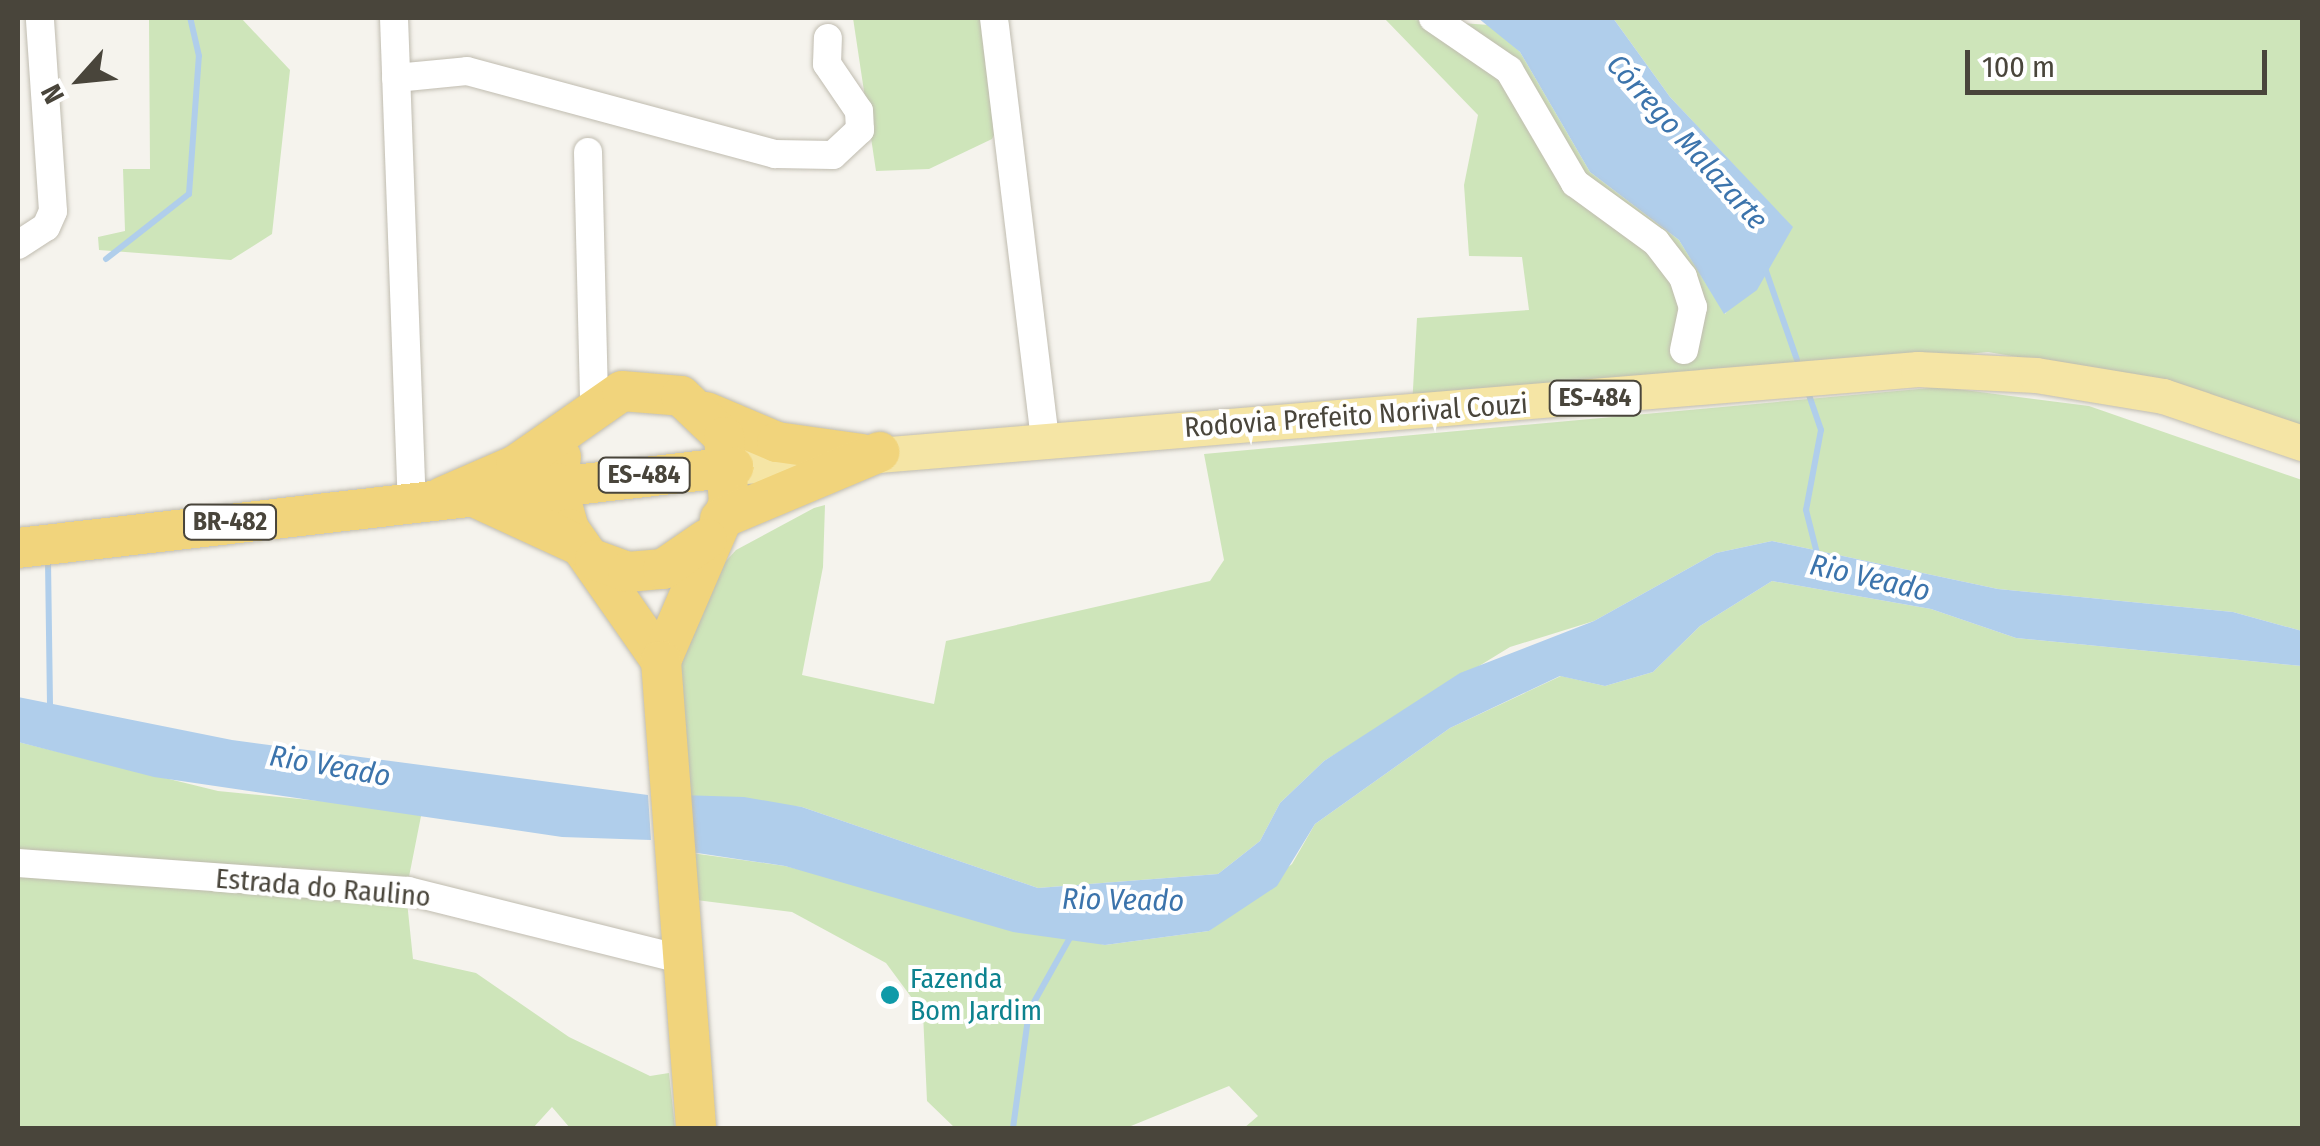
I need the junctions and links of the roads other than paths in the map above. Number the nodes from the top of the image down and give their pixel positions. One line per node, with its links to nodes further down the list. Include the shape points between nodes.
1 (40, 18): 8 (street, via 53,211 46,227)
2 (394, 18): 6 (street)
3 (994, 18): 12 (street)
4 (1433, 18): 9 (street, via 1509,70 1575,183 1656,242 1683,277 1693,306)
5 (828, 38): 6 (street, via 827,64 859,111 860,130 834,156 776,154 467,71)
6 (396, 78): 17 (street)
7 (588, 152): 10 (street)
8 (18, 245)
9 (1684, 350)
10 (590, 407): 11 (highway, BR-482, via 651,388); 16 (highway); 17 (highway, BR-482, via 516,465)
11 (706, 412): 14 (highway, via 776,442); 15 (highway)
12 (1045, 437): 13 (main road, Rodovia Prefeito Norival Couzi / ES-484, via 1918,369 2036,375 2163,396); 14 (main road, Rodovia Prefeito Norival Couzi / ES-484)
13 (2302, 442)
14 (871, 453): 15 (main road, ES-484); 18 (highway)
15 (732, 467): 16 (highway, ES-484); 18 (highway)
16 (556, 483): 17 (highway, ES-484); 20 (highway)
17 (441, 498): 19 (highway, BR-482); 20 (highway)
18 (716, 526): 20 (highway, via 662,569 628,572); 21 (highway)
19 (18, 548)
20 (588, 553): 21 (highway)
21 (661, 661): 23 (highway)
22 (18, 863): 23 (street, Estrada do Raulino, via 408,890)
23 (681, 959): 24 (highway)
24 (696, 1128)

